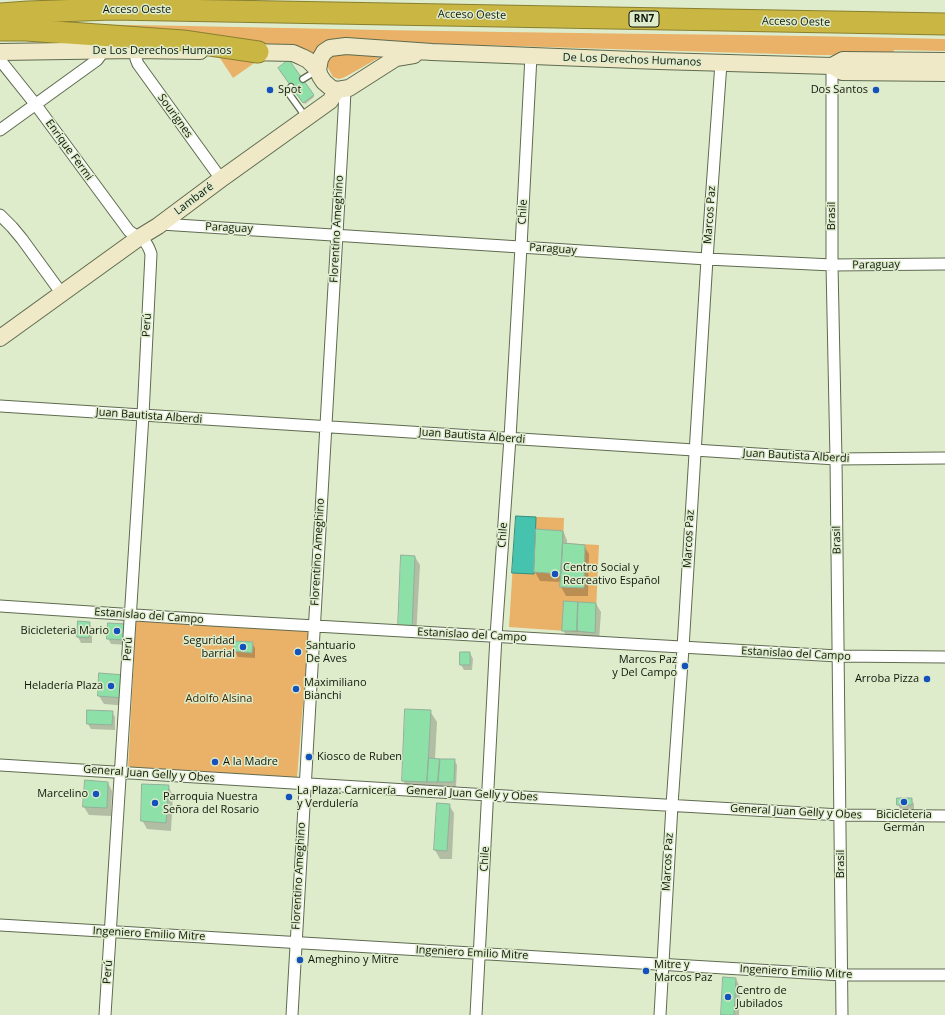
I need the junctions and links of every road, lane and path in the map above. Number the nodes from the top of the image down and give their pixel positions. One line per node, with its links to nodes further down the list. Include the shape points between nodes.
1 (0, 14): 2 (highway, Acceso Oeste / RN7, via 112,9)
2 (945, 24)
3 (0, 30): 7 (highway, via 184,42)
4 (102, 50): 5 (street, De Los Derechos Humanos); 6 (street, De Los Derechos Humanos); 20 (street, via 97,60)
5 (135, 50): 7 (street, De Los Derechos Humanos); 23 (street, Sourignes, via 138,64)
6 (0, 52)
7 (258, 52): 15 (street, De Los Derechos Humanos, via 293,53 308,60)
8 (432, 52): 9 (street, De Los Derechos Humanos); 13 (street, De Los Derechos Humanos, via 396,58); 15 (street, De Los Derechos Humanos, via 338,46 324,52)
9 (531, 56): 12 (street, De Los Derechos Humanos); 28 (street, Chile)
10 (0, 60): 20 (street, Enrique Fermi)
11 (945, 61): 14 (street, De Los Derechos Humanos, via 843,60)
12 (720, 63): 14 (street, De Los Derechos Humanos); 29 (street, Marcos Paz)
13 (388, 64): 19 (street, Lambaré, via 353,86)
14 (832, 66): 16 (street, De Los Derechos Humanos, via 842,72); 31 (street, Brasil)
15 (318, 70): 17 (lane); 19 (street, De Los Derechos Humanos, via 324,82 331,88)
16 (945, 73)
17 (303, 79)
18 (291, 87): 21 (lane, via 286,90)
19 (341, 90): 21 (street, Lambaré); 26 (street, Florentino Ameghino, via 344,112)
20 (36, 105): 22 (street); 27 (street, Enrique Fermi, via 129,231)
21 (306, 118): 23 (street, Lambaré)
22 (0, 130)
23 (221, 179): 25 (street, Lambaré)
24 (0, 215): 32 (street, via 22,239)
25 (161, 224): 26 (street, Paraguay); 27 (street, Lambaré)
26 (337, 235): 28 (street, Paraguay); 36 (street, Florentino Ameghino)
27 (140, 237): 32 (street, Lambaré); 35 (street, Perú, via 148,246 150,254)
28 (521, 247): 29 (street, Paraguay); 37 (street, Chile)
29 (707, 259): 31 (street, Paraguay); 38 (street, Marcos Paz)
30 (945, 264): 31 (street, Paraguay)
31 (832, 265): 40 (street, Brasil)
32 (62, 294): 33 (street, Lambaré)
33 (0, 338)
34 (0, 406): 35 (street, Juan Bautista Alberdi)
35 (144, 415): 36 (street, Juan Bautista Alberdi); 42 (street, Perú)
36 (325, 427): 37 (street, Juan Bautista Alberdi); 43 (street, Florentino Ameghino)
37 (510, 438): 38 (street, Juan Bautista Alberdi); 44 (street, Chile)
38 (695, 451): 40 (street, Juan Bautista Alberdi); 45 (street, Marcos Paz)
39 (945, 458): 40 (street, Juan Bautista Alberdi)
40 (836, 459): 46 (street, Brasil)
41 (0, 606): 42 (street, Estanislao del Campo)
42 (130, 614): 43 (street, Estanislao del Campo); 49 (street, Perú)
43 (314, 626): 44 (street, Estanislao del Campo); 50 (street, Florentino Ameghino)
44 (496, 636): 45 (street, Estanislao del Campo); 51 (street, Chile)
45 (683, 648): 46 (street, Estanislao del Campo); 52 (street, Marcos Paz)
46 (838, 656): 47 (street, Estanislao del Campo); 53 (street, Brasil)
47 (945, 657)
48 (0, 765): 49 (street, General Juan Gelly y Obes)
49 (121, 772): 50 (street, General Juan Gelly y Obes); 56 (street, Perú)
50 (305, 784): 51 (street, General Juan Gelly y Obes); 57 (street, Florentino Ameghino)
51 (488, 795): 52 (street, General Juan Gelly y Obes); 58 (street, Chile)
52 (672, 805): 53 (street, General Juan Gelly y Obes); 59 (street, Marcos Paz)
53 (841, 815): 54 (street, General Juan Gelly y Obes); 60 (street, Brasil)
54 (945, 816)
55 (0, 925): 56 (street, Ingeniero Emilio Mitre)
56 (111, 932): 57 (street, Ingeniero Emilio Mitre); 62 (street, Perú)
57 (296, 943): 58 (street, Ingeniero Emilio Mitre); 63 (street, Florentino Ameghino)
58 (479, 954): 59 (street, Ingeniero Emilio Mitre); 64 (street, Chile)
59 (663, 964): 60 (street, Ingeniero Emilio Mitre); 65 (street, Marcos Paz)
60 (842, 975): 61 (street, Ingeniero Emilio Mitre); 66 (street, Brasil)
61 (945, 975)
62 (106, 1015)
63 (292, 1015)
64 (476, 1015)
65 (660, 1015)
66 (842, 1015)

